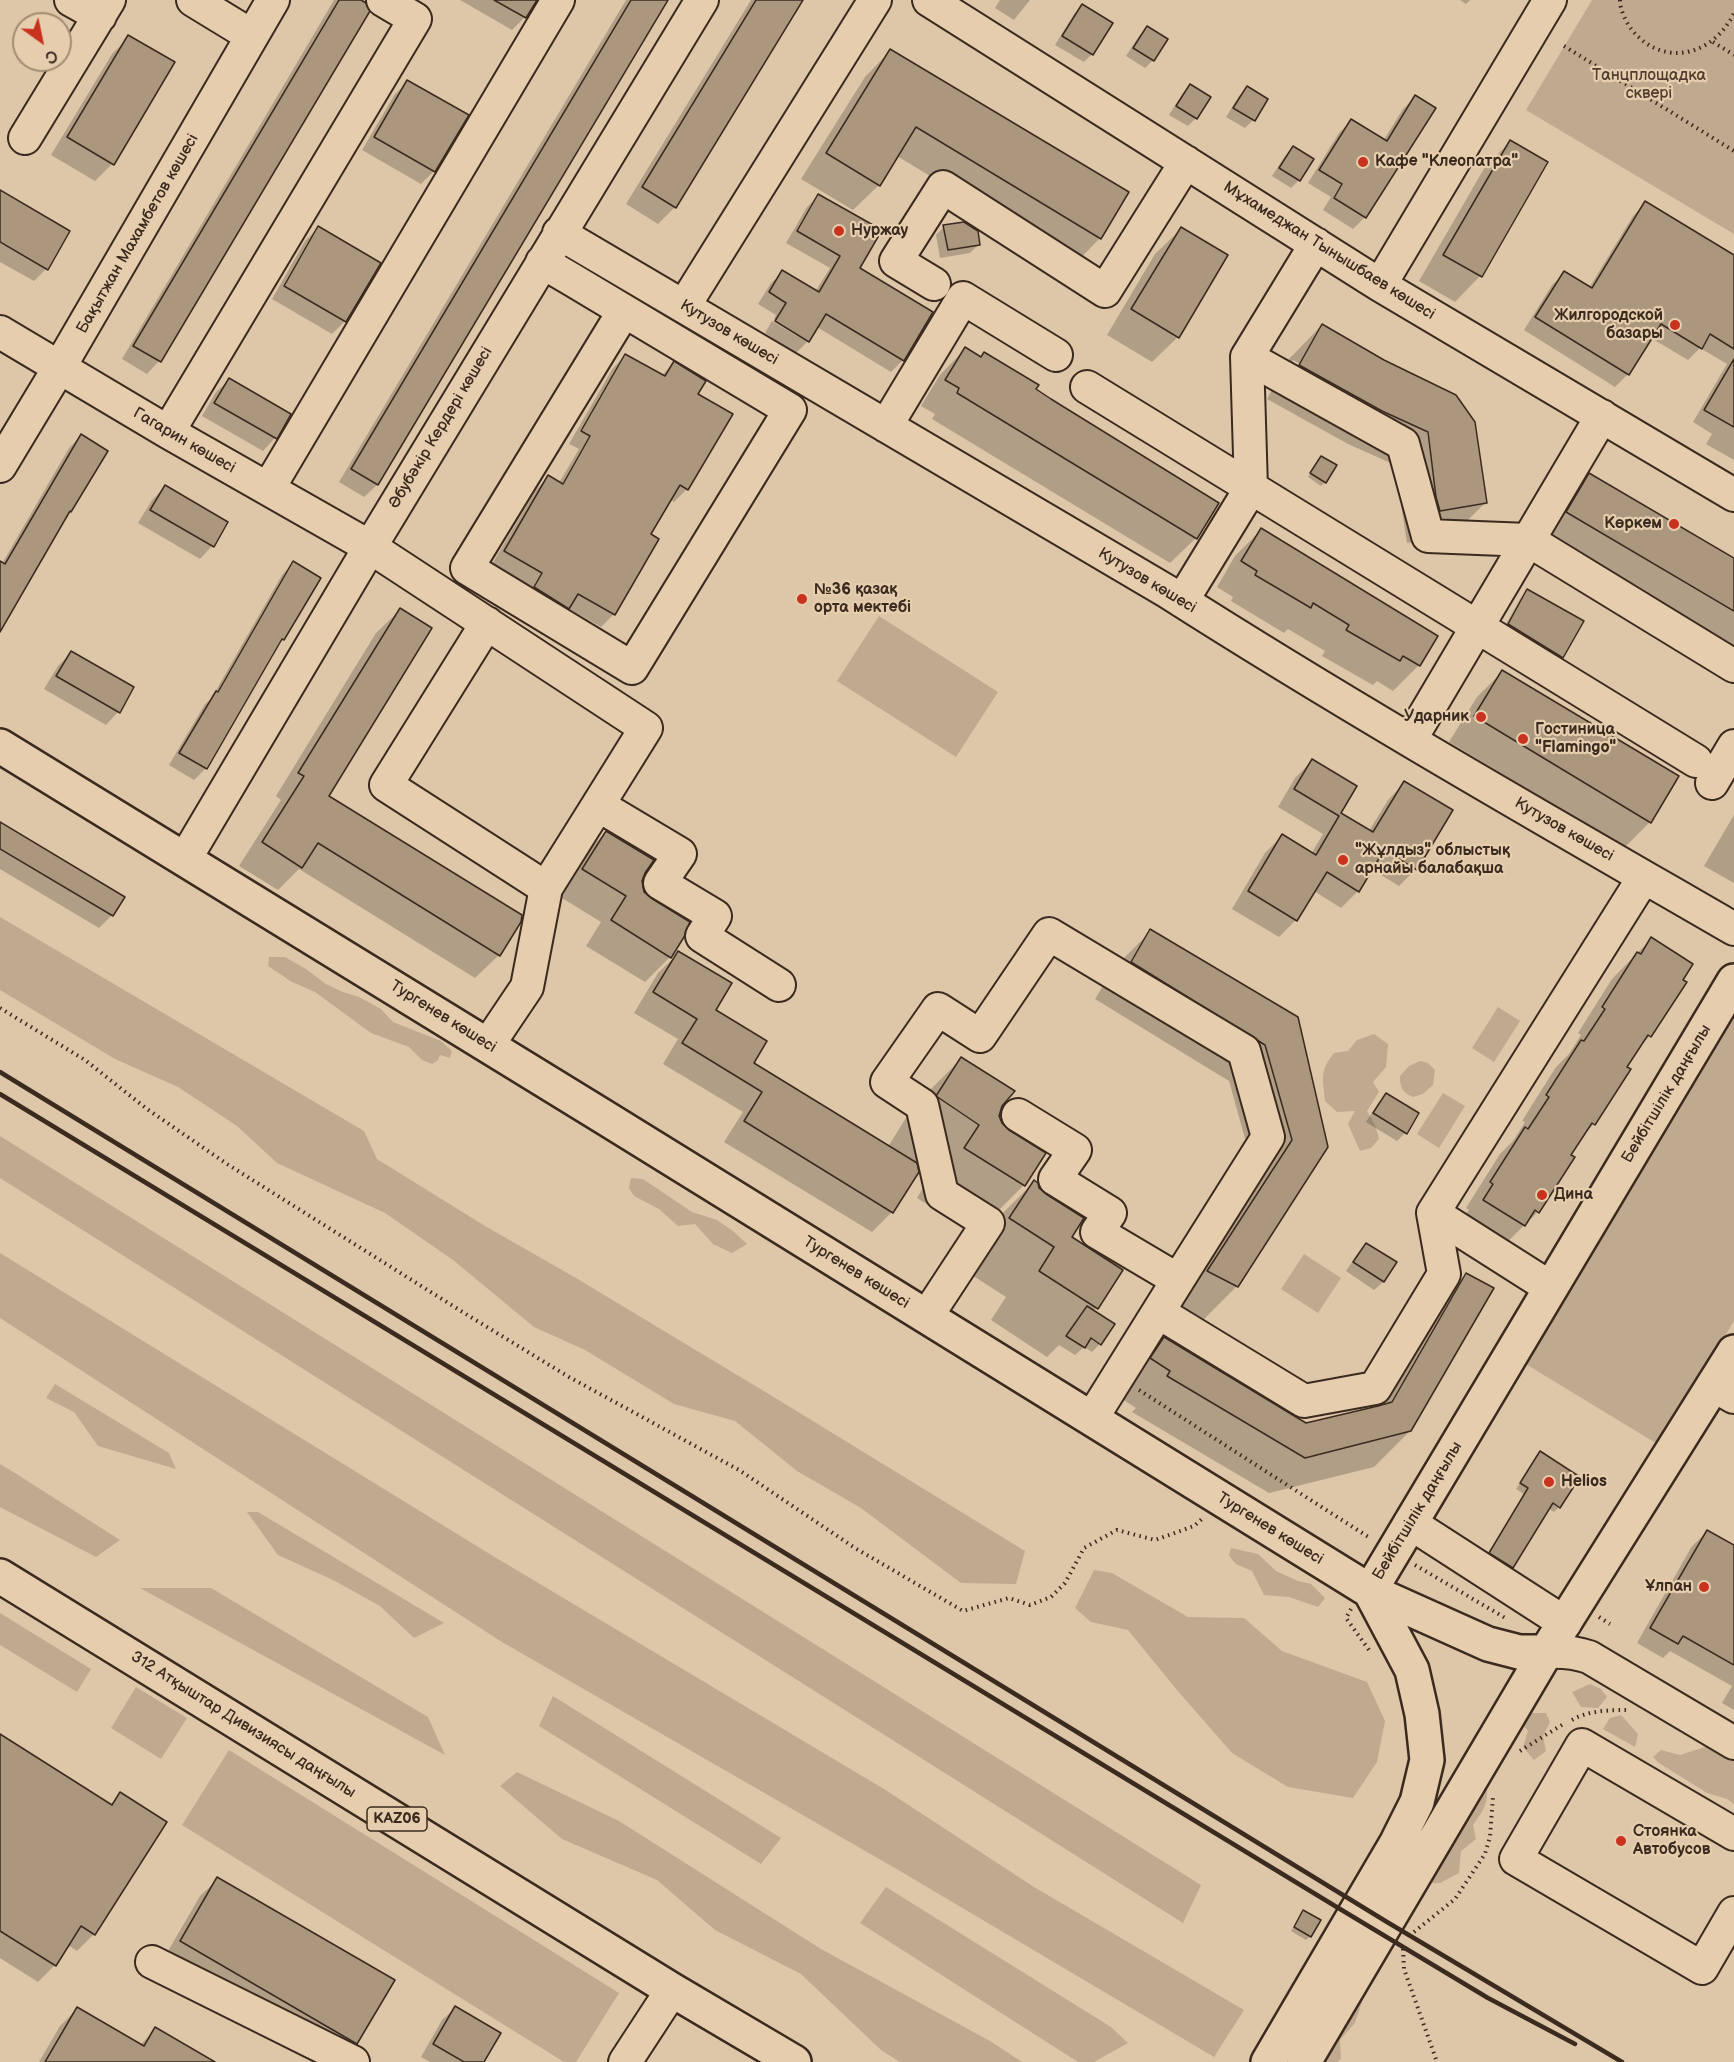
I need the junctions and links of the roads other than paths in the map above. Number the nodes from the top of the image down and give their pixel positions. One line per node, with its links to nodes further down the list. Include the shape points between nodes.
1 (71, 0): 10 (street)
2 (193, 0): 11 (street)
3 (273, 0): 11 (street, Бақытжан Махамбетов көшесі)
4 (383, 0): 28 (street, via 415,19)
5 (558, 0): 31 (street)
6 (702, 0): 14 (street, Әбубәкір Кердері көшесі)
7 (875, 0): 19 (street)
8 (928, 0): 13 (street, Мұхамеджан Тынышбаев көшесі)
9 (1550, 0): 18 (street)
10 (104, 8): 12 (street)
11 (252, 36): 24 (street, Бақытжан Махамбетов көшесі)
12 (25, 138)
13 (1186, 162): 15 (street, Мұхамеджан Тынышбаев көшесі); 17 (street, via 1105,291 943,187 896,261)
14 (560, 233): 16 (street, Әбубәкір Кердері көшесі); 19 (street, Кутузов көшесі)
15 (1316, 244): 18 (street, Мұхамеджан Тынышбаев көшесі); 23 (street)
16 (542, 262): 20 (street); 34 (street, Әбубәкір Кердері көшесі)
17 (934, 284)
18 (1380, 285): 26 (street, Мұхамеджан Тынышбаев көшесі)
19 (684, 306): 27 (street, Кутузов көшесі)
20 (624, 311): 20 (street, via 467,568 632,668 789,410)
21 (0, 332): 24 (street, Гагарин көшесі)
22 (1056, 355): 27 (street, via 963,298)
23 (1247, 357): 30 (street); 33 (street, via 1402,444 1428,536)
24 (59, 368): 28 (street, Гагарин көшесі); 29 (street, Бақытжан Махамбетов көшесі)
25 (1087, 387): 30 (street)
26 (1602, 416): 32 (street, Мұхамеджан Тынышбаев көшесі); 33 (street)
27 (886, 426): 35 (street, Кутузов көшесі)
28 (168, 432): 31 (street, Гагарин көшесі)
29 (0, 466)
30 (1251, 488): 35 (street); 37 (street)
31 (268, 489): 34 (street, Гагарин көшесі)
32 (1734, 495)
33 (1528, 540): 37 (street); 38 (street)
34 (370, 547): 36 (street, Гагарин көшесі); 43 (street, Әбубәкір Кердері көшесі)
35 (1182, 601): 39 (street, Кутузов көшесі)
36 (487, 623): 42 (street, Гагарин көшесі, via 646,728); 45 (street, via 386,785)
37 (1477, 627): 39 (street); 41 (street, via 1704,772)
38 (1734, 666)
39 (1410, 740): 44 (street, Кутузов көшесі)
40 (0, 746): 43 (main road, Тургенев көшесі)
41 (1734, 746)
42 (598, 805): 45 (street); 48 (street, via 680,854 660,883 715,916 702,936)
43 (185, 859): 49 (main road, Тургенев көшесі)
44 (1644, 877): 46 (street, Кутузов көшесі); 51 (street)
45 (546, 888): 49 (street, via 527,987)
46 (1734, 929)
47 (1734, 981): 53 (main road, Бейбітшілік даңғылы)
48 (779, 985)
49 (488, 1045): 55 (main road, Тургенев көшесі)
50 (1018, 1115): 52 (street, via 1075,1150 1056,1179 1110,1213 1097,1233)
51 (1434, 1213): 53 (street); 54 (street, via 1444,1274 1375,1388 1304,1401)
52 (1178, 1280): 54 (street); 55 (street, via 1268,1137 1244,1051 1049,934 980,1036 938,1009 887,1082 922,1105 942,1194 988,1223)
53 (1551, 1288): 59 (main road, Бейбітшілік даңғылы)
54 (1158, 1312): 58 (street)
55 (927, 1316): 58 (main road, Тургенев көшесі)
56 (1734, 1352): 57 (main road)
57 (1724, 1391): 62 (main road)
58 (1092, 1418): 61 (main road, Тургенев көшесі)
59 (1410, 1523): 61 (main road, Бейбітшілік даңғылы); 62 (street)
60 (0, 1575): 68 (main road, 312 Атқыштар Дивизиясы даңғылы / KАZ06)
61 (1366, 1589): 63 (main road, Тургенев көшесі, via 1488,1644 1519,1652); 72 (main road, Бейбітшілік даңғылы, via 1412,1670 1427,1760 1417,1802 1397,1842)
62 (1561, 1610): 63 (main road)
63 (1546, 1652): 64 (street, Тургенев көшесі, via 1562,1651 1589,1658); 73 (main road)
64 (1734, 1743)
65 (1734, 1834): 66 (street, via 1582,1745 1516,1859 1702,1968)
66 (1734, 1913)
67 (152, 1962): 69 (street)
68 (672, 1990): 70 (street); 71 (main road, 312 Атқыштар Дивизиясы даңғылы / KАZ06)
69 (353, 2062)
70 (625, 2062)
71 (794, 2062)
72 (1268, 2062)
73 (1304, 2062)

